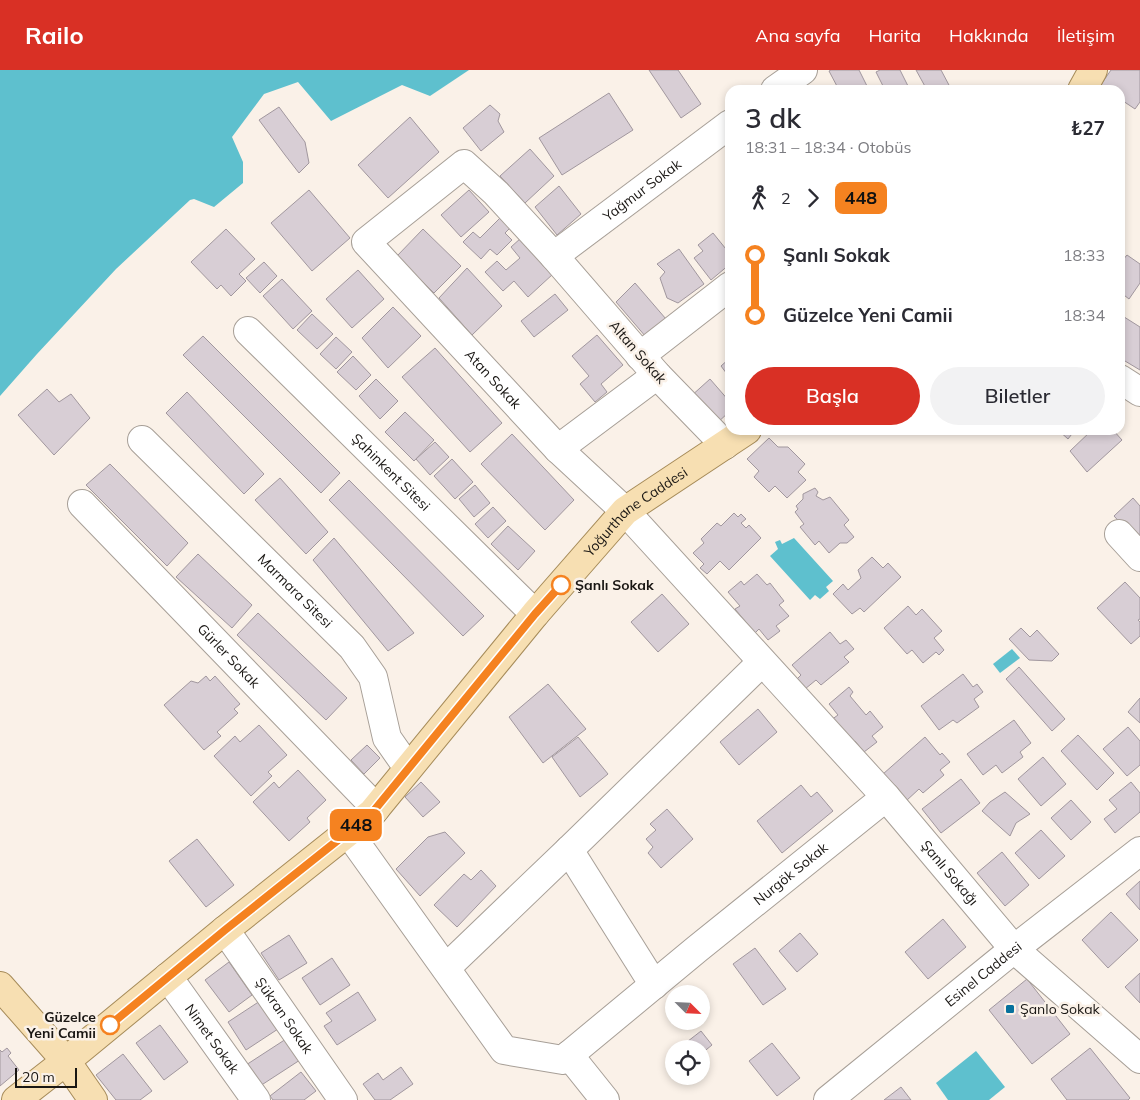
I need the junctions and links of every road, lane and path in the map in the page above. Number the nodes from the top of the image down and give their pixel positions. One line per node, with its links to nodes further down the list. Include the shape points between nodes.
1 (1093, 70): 2 (main road)
2 (1085, 85)
3 (725, 128): 5 (street, Yağmur Sokak)
4 (366, 242): 5 (street, Altan Sokak, via 464,164 496,193); 14 (street, Atan Sokak)
5 (554, 256): 8 (street, Altan Sokak)
6 (725, 291): 8 (street)
7 (248, 330): 19 (street, Şahinkent Sitesi)
8 (648, 366): 11 (street, Altan Sokak); 14 (street)
9 (1125, 382): 10 (street)
10 (1140, 392)
11 (725, 429)
12 (736, 438): 16 (main road, Yoğurthane Caddesi)
13 (142, 440): 21 (street, Marmara Sitesi, via 352,647 373,677 387,738)
14 (558, 449): 16 (street, Atan Sokak)
15 (82, 504): 23 (street, Gürler Sokak)
16 (625, 511): 19 (main road, Yoğurthane Caddesi); 20 (street, Atan Sokak)
17 (1119, 534): 18 (street)
18 (1140, 557)
19 (535, 614): 21 (main road, Yoğurthane Caddesi)
20 (762, 662): 22 (street, Şanlı Sokağı); 25 (street)
21 (408, 768): 23 (main road, Yoğurthane Caddesi)
22 (886, 797): 28 (street, Şanlı Sokağı); 31 (street, Nurgök Sokak)
23 (374, 810): 24 (main road, Yoğurthane Caddesi)
24 (348, 832): 27 (main road, Yoğurthane Caddesi); 29 (street)
25 (569, 850): 29 (street); 31 (street)
26 (1140, 851): 28 (street, Esinel Caddesi)
27 (225, 930): 30 (main road, Yoğurthane Caddesi); 39 (street, Şükran Sokak)
28 (1014, 949): 34 (street, Şanlı Sokağı); 41 (street, Esinel Caddesi)
29 (446, 968): 33 (street, via 504,1050 563,1060)
30 (168, 977): 35 (main road, Yoğurthane Caddesi); 38 (street, Nimet Sokak)
31 (654, 984): 33 (street, Nurgök Sokak)
32 (0, 986): 35 (main road)
33 (569, 1055): 40 (street)
34 (1140, 1059)
35 (66, 1061): 36 (main road, Yoğurthane Caddesi); 37 (main road)
36 (16, 1100)
37 (93, 1100)
38 (256, 1100)
39 (343, 1100)
40 (605, 1100)
41 (828, 1100)

